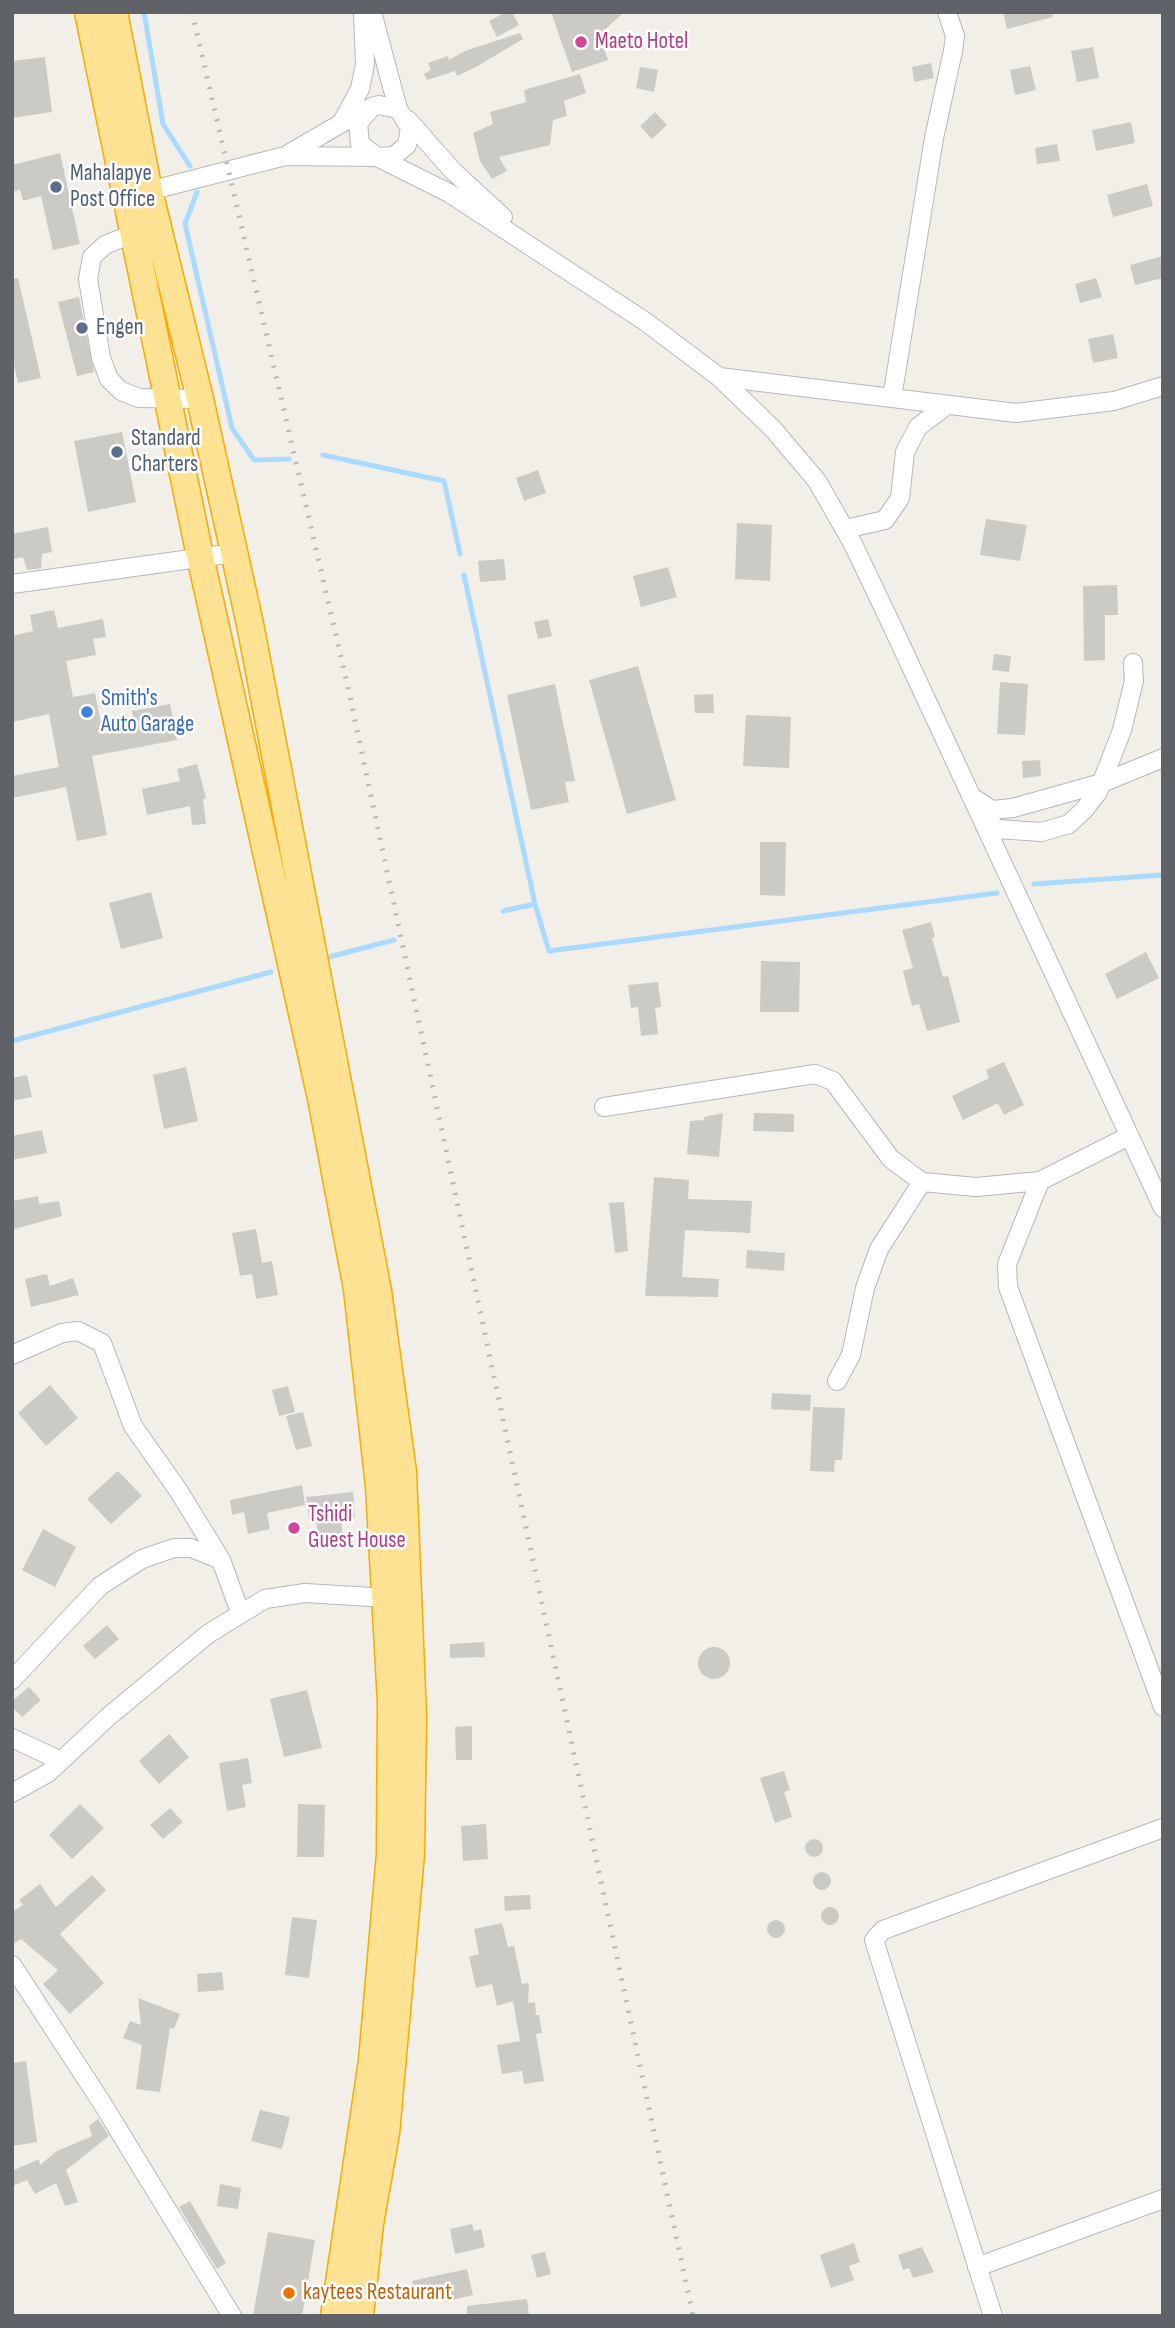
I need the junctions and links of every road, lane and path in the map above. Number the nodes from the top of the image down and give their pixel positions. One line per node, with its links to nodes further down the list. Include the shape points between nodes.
1 (88, 12): 11 (highway)
2 (114, 12): 11 (highway)
3 (363, 12): 8 (street, via 365,64 360,89)
4 (372, 12): 7 (street)
5 (947, 12): 16 (street, via 956,36 934,138)
6 (372, 107): 7 (street, via 386,105); 8 (street); 10 (street, via 361,117 357,138)
7 (403, 114): 10 (street, via 410,136 401,151); 13 (street, via 474,191)
8 (340, 124): 9 (street)
9 (285, 156): 10 (street); 11 (street)
10 (377, 157): 13 (street, via 449,193)
11 (137, 195): 12 (highway); 18 (highway)
12 (132, 234): 17 (highway); 17 (street, via 105,245 92,257 88,279 101,358 109,379 121,391 139,398)
13 (568, 270): 14 (street)
14 (719, 377): 16 (street); 20 (street, via 773,429 817,481)
15 (1163, 386): 19 (street, via 1114,401 1016,414)
16 (892, 398): 19 (street)
17 (167, 399): 18 (street); 22 (highway)
18 (201, 399): 21 (highway)
19 (947, 405): 20 (street, via 918,427 905,452 900,498 885,520)
20 (845, 530): 27 (street)
21 (234, 553): 22 (street); 50 (highway, via 376,1278 403,1472 413,1716 411,1854 386,2133)
22 (200, 556): 23 (street); 36 (highway, via 308,1035 357,1289)
23 (12, 584)
24 (1133, 663): 26 (street, via 1129,708)
25 (1163, 758): 26 (street)
26 (1102, 783): 27 (street, via 1048,800 992,810); 27 (street, via 1069,824 1041,832 997,828)
27 (976, 805): 29 (street)
28 (604, 1107): 31 (street, via 815,1074 833,1082 891,1160)
29 (1129, 1136): 30 (street); 32 (street)
30 (1040, 1181): 31 (street, via 976,1187); 39 (street, via 1007,1264 1007,1287)
31 (922, 1182): 34 (street, via 878,1249 864,1288 851,1355)
32 (1163, 1208)
33 (12, 1355): 35 (street, via 62,1333 78,1331 102,1343 133,1426)
34 (837, 1381)
35 (221, 1560): 37 (street); 38 (street, via 191,1548 174,1548 142,1559 100,1586)
36 (388, 1598): 37 (street, via 305,1593 265,1599); 49 (highway, via 390,1854 372,2061)
37 (240, 1612): 42 (street, via 108,1717)
38 (12, 1680)
39 (1159, 1682): 40 (street)
40 (1163, 1707)
41 (12, 1738): 42 (street)
42 (61, 1761): 43 (street)
43 (12, 1793)
44 (1163, 1828): 47 (street, via 883,1930 874,1940)
45 (12, 1965): 48 (street, via 102,2103)
46 (1163, 2199): 47 (street)
47 (977, 2267): 51 (street)
48 (226, 2314)
49 (334, 2316)
50 (360, 2316)
51 (993, 2316)

